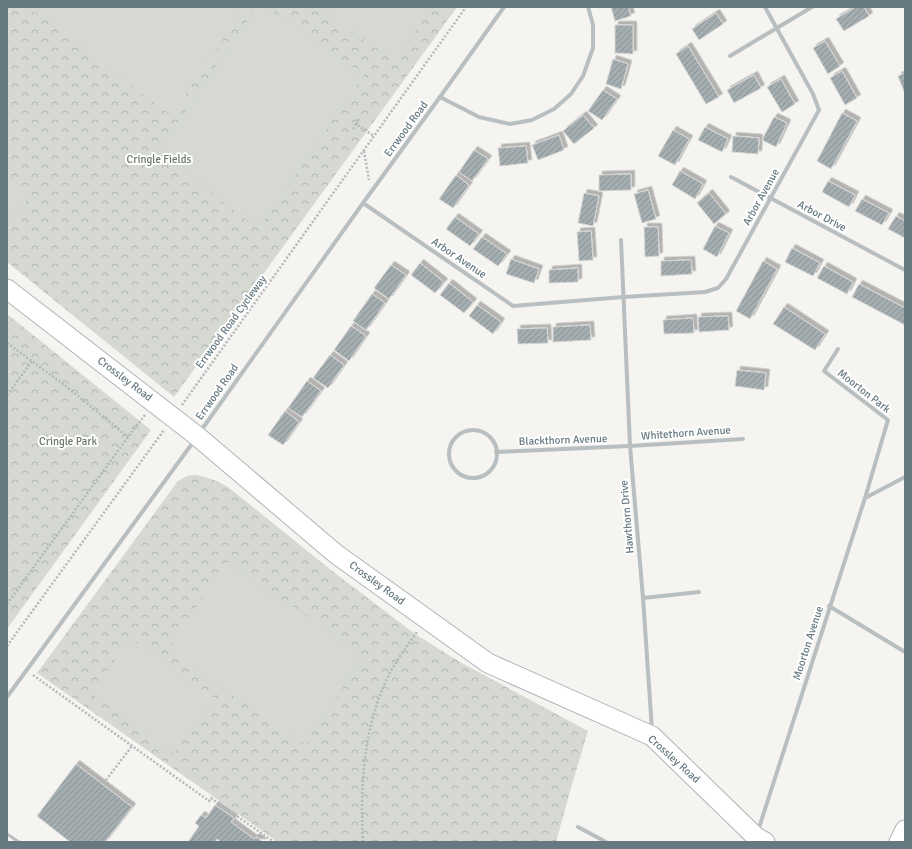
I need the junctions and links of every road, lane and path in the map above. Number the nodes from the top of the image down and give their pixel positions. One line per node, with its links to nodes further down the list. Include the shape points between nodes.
1 (466, 7): 12 (path, Errwood Road Cycleway)
2 (504, 7): 8 (street, Errwood Road)
3 (588, 7): 8 (street, Errwood Road, via 593,25 593,48 583,76 571,94 554,109 532,120 510,124 479,117)
4 (765, 7): 6 (street, Arbor Avenue)
5 (812, 7): 6 (street)
6 (777, 28): 7 (street); 16 (street, Arbor Avenue, via 819,110)
7 (730, 56)
8 (440, 97): 15 (street, Errwood Road)
9 (359, 119): 10 (path)
10 (356, 124): 11 (path); 12 (path)
11 (353, 129)
12 (374, 136): 13 (path, Errwood Road Cycleway)
13 (364, 150): 15 (path); 27 (path, Errwood Road Cycleway)
14 (731, 177): 16 (street, Arbor Drive)
15 (371, 191): 17 (street, Errwood Road)
16 (770, 199): 19 (street, Arbor Drive); 21 (street, Arbor Avenue, via 726,279 718,288 705,292)
17 (363, 203): 21 (street, Arbor Avenue, via 513,306); 28 (street, Errwood Road)
18 (621, 240): 21 (street)
19 (905, 270)
20 (7, 289): 26 (street, Crossley Road)
21 (623, 297): 31 (street, Hawthorn Drive)
22 (7, 343): 24 (path)
23 (838, 349): 34 (street, Moorton Park, via 824,371 888,420)
24 (32, 361): 25 (path); 29 (path)
25 (7, 395)
26 (155, 403): 27 (street, Crossley Road); 29 (path)
27 (173, 417): 28 (street, Crossley Road); 40 (path, Errwood Road Cycleway)
28 (198, 436): 39 (street, Crossley Road, via 336,554); 42 (street, Errwood Road)
29 (128, 437): 37 (path)
30 (743, 439): 31 (street, Whitethorn Avenue)
31 (630, 446): 32 (street, Blackthorn Avenue); 36 (street, Hawthorn Drive)
32 (496, 452): 32 (street, via 494,468 481,477 472,478 457,472 450,459 452,444 457,437 470,431 485,433 495,444)
33 (905, 477): 34 (street)
34 (865, 498): 38 (street, Moorton Avenue)
35 (699, 592): 36 (street)
36 (643, 598): 44 (street, Hawthorn Drive)
37 (7, 604)
38 (829, 606): 41 (street); 50 (street, Moorton Avenue)
39 (426, 618): 44 (street, Crossley Road, via 488,663); 53 (path, via 395,663 370,727 362,792)
40 (7, 646)
41 (905, 652)
42 (26, 671): 43 (street, Errwood Road); 45 (path)
43 (7, 697)
44 (652, 736): 50 (street, Crossley Road)
45 (132, 746): 46 (path); 52 (path, via 209,801 211,798)
46 (106, 780)
47 (578, 827): 54 (street)
48 (905, 830): 55 (street)
49 (7, 834): 51 (lane)
50 (761, 840)
51 (19, 842)
52 (274, 842)
53 (363, 842)
54 (606, 842)
55 (899, 842)

